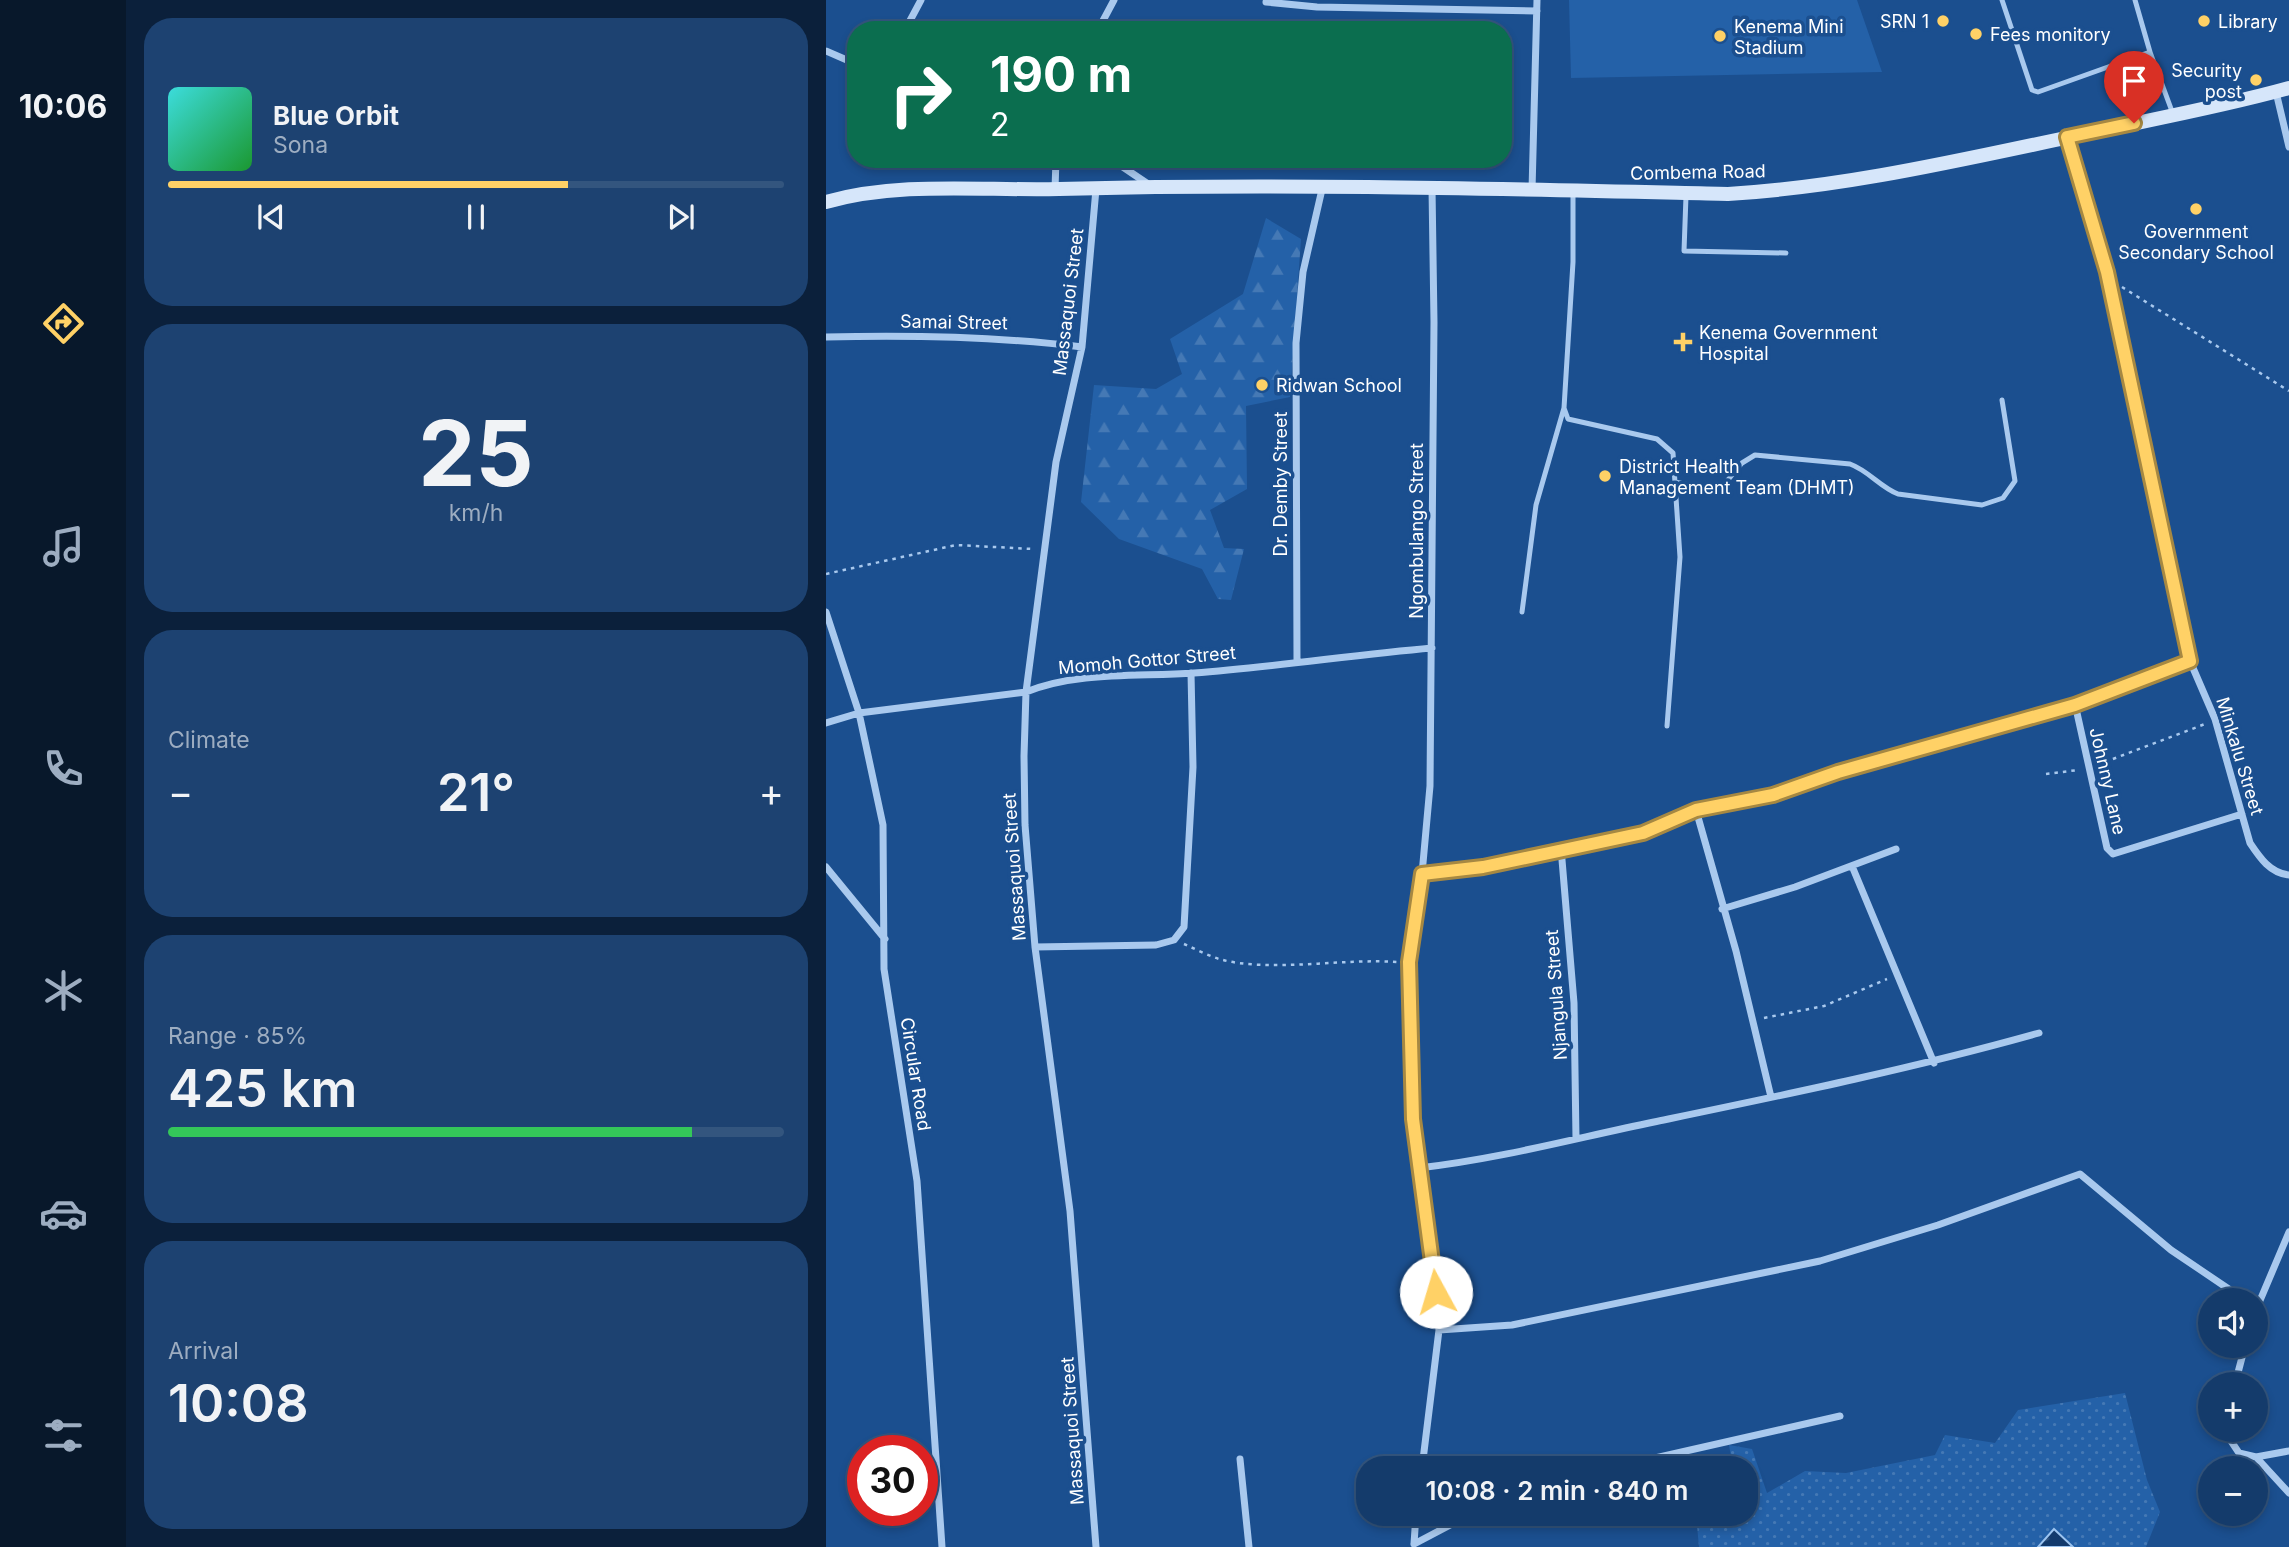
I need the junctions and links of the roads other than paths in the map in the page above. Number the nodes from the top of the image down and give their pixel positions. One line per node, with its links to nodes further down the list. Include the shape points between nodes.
1 (921, 0): 8 (street)
2 (1114, 0): 9 (street)
3 (1537, 0): 7 (street)
4 (2002, 0): 11 (lane, via 2032,90 2038,92)
5 (2135, 0): 11 (lane)
6 (1266, 2): 7 (street)
7 (1537, 11): 24 (street)
8 (910, 21)
9 (1103, 21)
10 (826, 51): 12 (street)
11 (2150, 52): 14 (lane)
12 (847, 60)
13 (2283, 90): 14 (street, Combema Road); 16 (street)
14 (2173, 114): 15 (street, Combema Road)
15 (2067, 137): 26 (street, Combema Road, via 1864,179 1779,191); 38 (street, Minkalu Street, via 2107,272)
16 (2289, 147)
17 (1056, 168): 23 (street)
18 (1125, 168): 20 (street)
19 (1323, 184): 20 (street, Combema Road); 21 (street, Combema Road); 37 (street, Dr. Demby Street, via 1303,272 1296,343)
20 (1152, 186): 22 (street, Combema Road)
21 (1432, 187): 24 (street, Combema Road); 36 (street, Ngombulango Street)
22 (1096, 188): 23 (street, Combema Road); 30 (street, Massaquoi Street)
23 (1055, 189): 27 (street, via 900,190)
24 (1532, 190): 25 (street, Combema Road)
25 (1573, 192): 26 (street, Combema Road); 32 (lane)
26 (1686, 193): 28 (lane, via 1684,251)
27 (826, 202)
28 (1786, 253)
29 (826, 337): 30 (street, Samai Street, via 954,336)
30 (1082, 347): 40 (street, Massaquoi Street, via 1056,461)
31 (2002, 401): 33 (lane, via 2015,481 2003,498 1982,505 1898,494 1865,469 1850,464 1755,455 1722,487)
32 (1564, 408): 33 (lane, via 1568,419 1657,439 1673,453); 35 (lane, via 1536,505)
33 (1675, 482): 44 (lane, via 1680,557)
34 (826, 612): 42 (street, Circular Road)
35 (1522, 612)
36 (1432, 648): 37 (street, Momoh Gottor Street); 51 (street, Ngombulango Street, via 1430,786)
37 (1297, 661): 39 (street, Momoh Gottor Street)
38 (2190, 661): 41 (street); 46 (street, Minkalu Street, via 2215,719)
39 (1191, 673): 40 (street, Momoh Gottor Street, via 1145,673 1044,685); 55 (street, via 1193,767 1184,927 1174,940 1156,945)
40 (1026, 692): 42 (street, Momoh Gottor Street); 55 (street, Massaquoi Street, via 1025,825)
41 (2075, 705): 45 (street, via 1773,795); 46 (street, Johnny Lane, via 2107,848 2113,854)
42 (859, 713): 43 (street, Momoh Gottor Street); 54 (street, Circular Road, via 883,825)
43 (826, 723)
44 (1667, 726)
45 (1696, 810): 47 (street, via 1643,833); 53 (street)
46 (2242, 814): 52 (street, Minkalu Street, via 2261,861)
47 (1561, 848): 51 (street, via 1483,867); 59 (street, Njangula Street, via 1574,1003)
48 (1896, 849): 49 (street)
49 (1852, 866): 53 (street); 57 (street)
50 (826, 867): 54 (street)
51 (1422, 874): 60 (street, Ngombulango Street, via 1409,962)
52 (2289, 876)
53 (1722, 909): 58 (street)
54 (885, 939): 78 (street, Circular Road, via 884,969 916,1181)
55 (1035, 947): 79 (street, Massaquoi Street, via 1070,1211)
56 (2039, 1033): 57 (street)
57 (1934, 1063): 58 (street)
58 (1771, 1097): 59 (street)
59 (1576, 1139): 60 (street, via 1492,1159)
60 (1419, 1168): 64 (street, Ngombulango Street)
61 (2289, 1232): 63 (street)
62 (2227, 1288): 64 (street, via 2171,1250 2080,1174 1820,1261 1512,1325)
63 (2265, 1288)
64 (1439, 1330): 68 (street, Ngombulango Street)
65 (1840, 1416): 69 (street)
66 (2233, 1442): 70 (street, via 2239,1453)
67 (2289, 1451): 71 (street)
68 (1423, 1456)
69 (1664, 1456)
70 (2252, 1456)
71 (2262, 1456)
72 (1240, 1460): 80 (street)
73 (2268, 1470): 74 (street)
74 (2289, 1493)
75 (1415, 1526): 77 (street)
76 (1449, 1526): 77 (street)
77 (1414, 1545)
78 (943, 1547)
79 (1096, 1547)
80 (1249, 1547)

